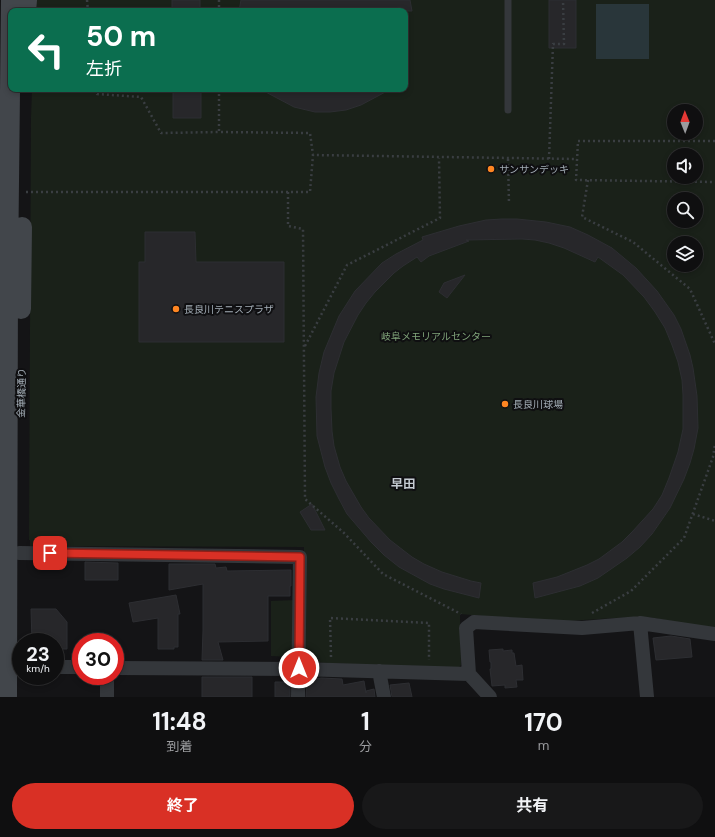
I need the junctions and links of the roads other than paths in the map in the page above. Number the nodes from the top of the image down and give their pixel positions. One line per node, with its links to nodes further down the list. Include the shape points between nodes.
1 (508, 0): 4 (lane)
2 (9, 92): 5 (street, 金華橋通り)
3 (24, 92): 7 (street, 金華橋通り)
4 (508, 110)
5 (4, 273): 6 (street, 金華橋通り)
6 (4, 502): 11 (street, 金華橋通り)
7 (19, 553): 9 (street, 金華橋通り); 13 (street, via 300,557)
8 (640, 623): 10 (street); 15 (street, via 582,628 474,622 466,628); 24 (street)
9 (14, 633)
10 (715, 634)
11 (12, 666): 18 (street, 金華橋通り)
12 (124, 668): 13 (street)
13 (299, 668): 14 (street); 21 (street)
14 (379, 671): 15 (street); 22 (street)
15 (469, 674): 23 (street)
16 (16, 685): 19 (street, 金華橋通り)
17 (107, 685): 20 (street)
18 (7, 697)
19 (19, 697)
20 (107, 697)
21 (298, 697)
22 (384, 697)
23 (490, 697)
24 (647, 697)

